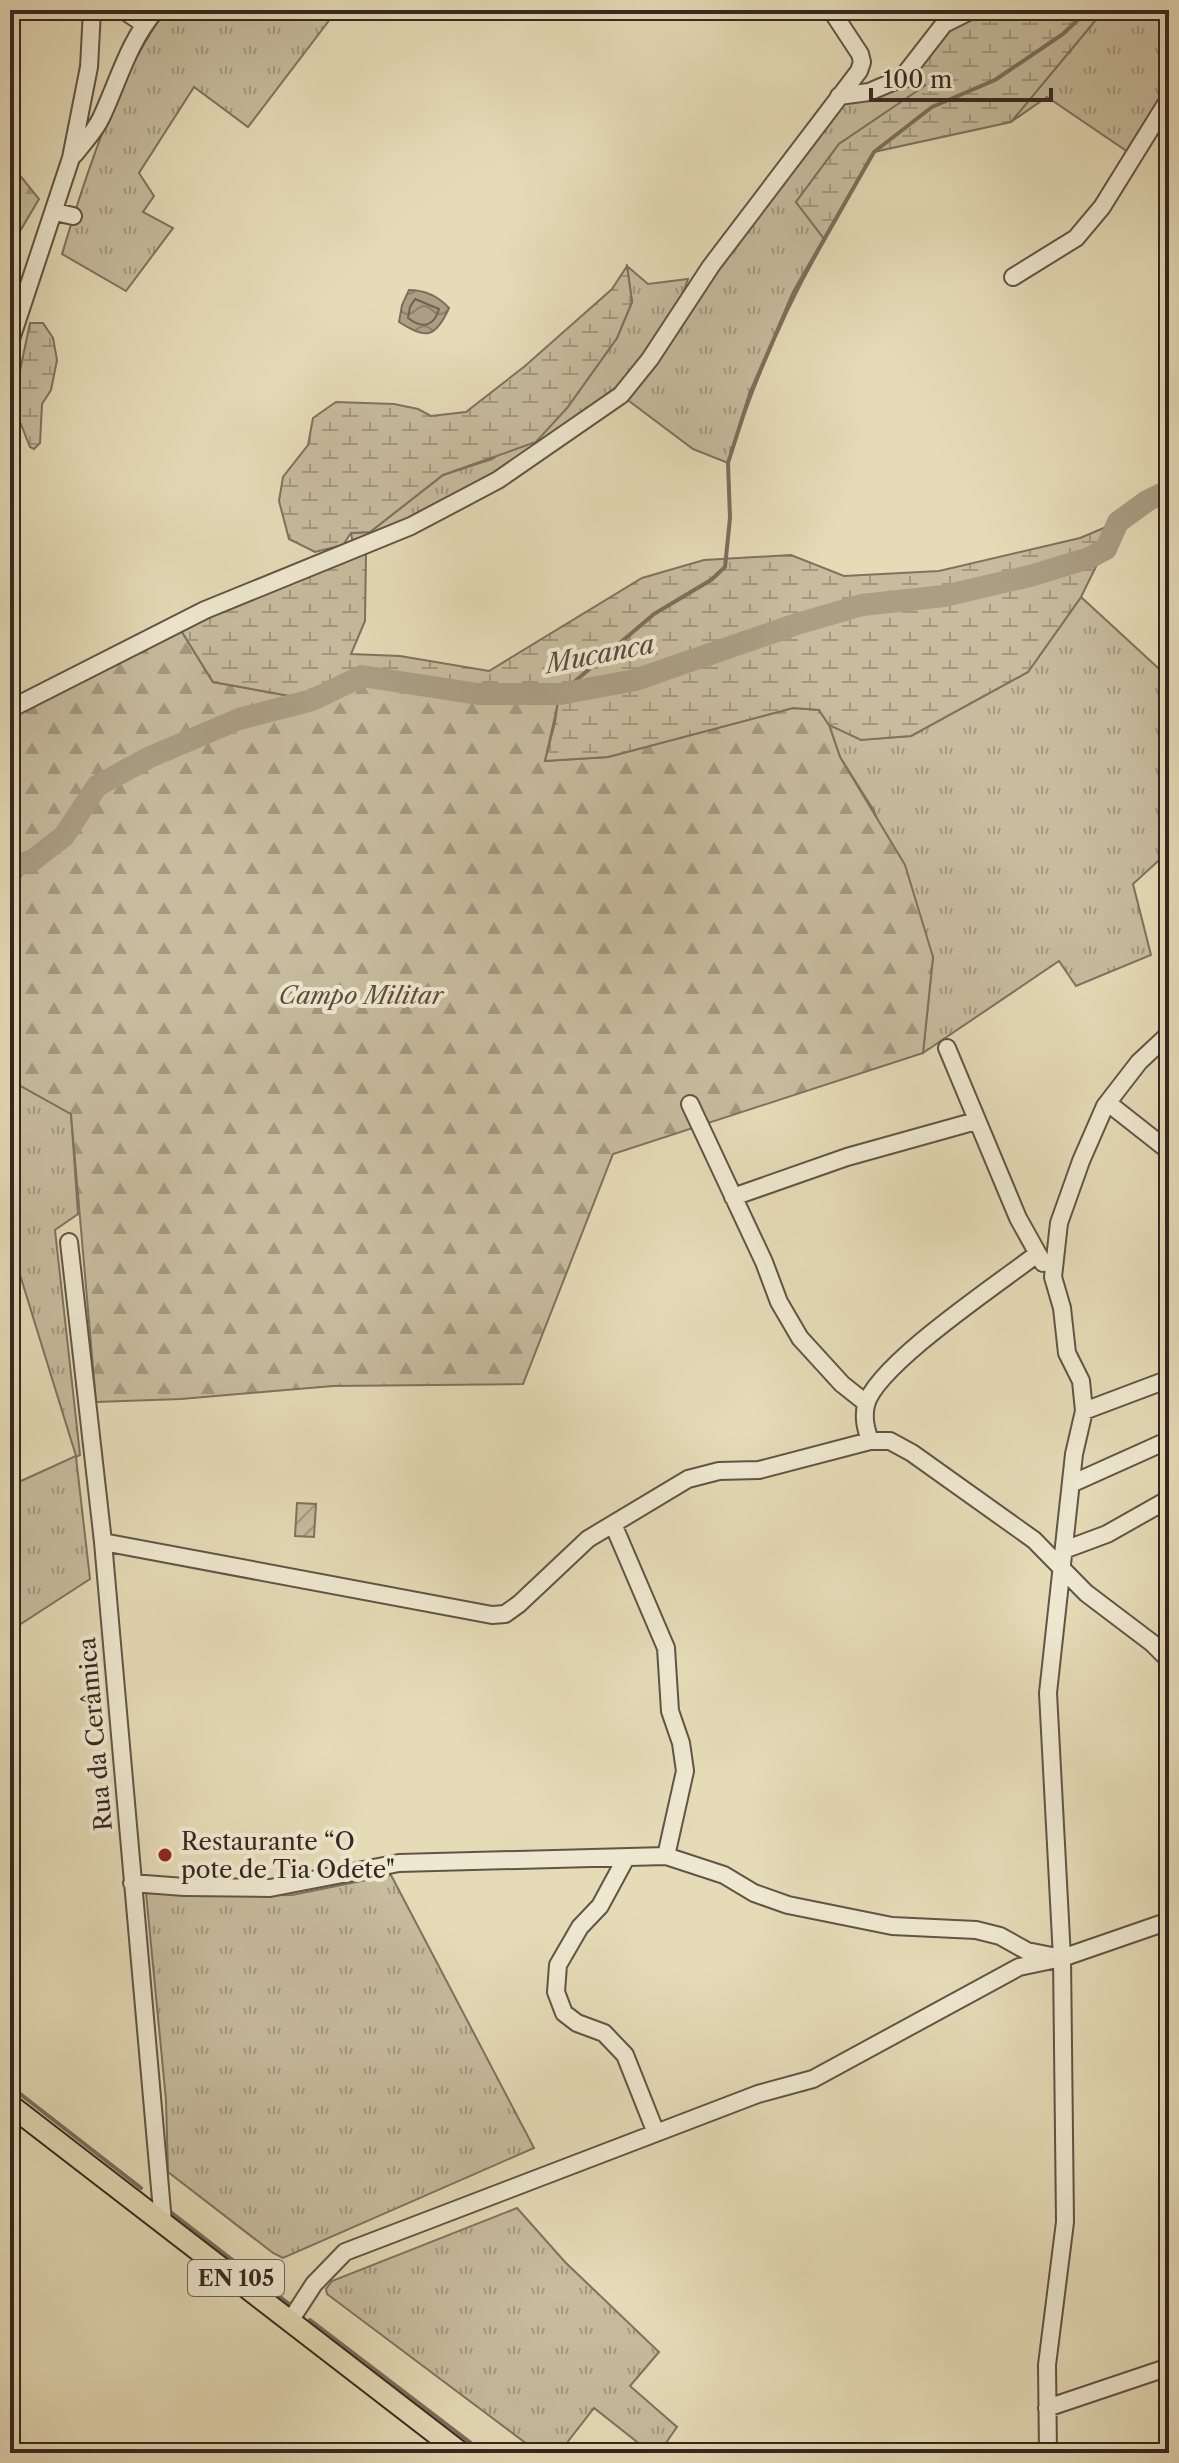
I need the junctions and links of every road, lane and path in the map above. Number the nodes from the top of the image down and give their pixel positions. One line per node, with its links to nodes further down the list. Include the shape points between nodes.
1 (92, 10): 9 (street, via 89,67)
2 (123, 10): 6 (street)
3 (156, 10): 6 (street)
4 (831, 10): 7 (street, via 862,62)
5 (972, 10): 7 (street, via 944,24 902,78 869,92)
6 (144, 24): 9 (street, via 100,121)
7 (839, 96): 14 (street, via 621,395 498,480 411,526 205,610)
8 (1169, 99): 12 (street, via 1102,207 1076,238)
9 (71, 158): 10 (street)
10 (55, 212): 11 (street); 13 (street)
11 (73, 216)
12 (1013, 277)
13 (10, 342)
14 (12, 702)
15 (1169, 1034): 17 (street)
16 (947, 1048): 19 (street)
17 (1108, 1103): 20 (street); 24 (street, via 1059,1223)
18 (690, 1104): 21 (street)
19 (976, 1121): 21 (street, via 847,1157); 23 (street)
20 (1169, 1151)
21 (733, 1197): 26 (street, via 800,1338)
22 (69, 1242): 33 (street, Rua da Cerâmica)
23 (1037, 1254): 24 (street); 26 (street, via 917,1344 878,1382)
24 (1053, 1277): 27 (street)
25 (1169, 1379): 27 (street)
26 (866, 1403): 29 (street)
27 (1084, 1411): 30 (street)
28 (1169, 1440): 30 (street)
29 (870, 1441): 32 (street, via 759,1470 719,1471 688,1479); 35 (street, via 890,1441 912,1453 1034,1540)
30 (1071, 1484): 34 (street)
31 (1169, 1499): 34 (street, via 1107,1534)
32 (613, 1524): 33 (street, via 588,1539 519,1604 492,1615); 37 (street, via 666,1648 670,1711 685,1771)
33 (103, 1542): 39 (street, Rua da Cerâmica)
34 (1064, 1550): 35 (street)
35 (1061, 1568): 36 (street); 41 (street, via 1048,1693)
36 (1169, 1660)
37 (666, 1856): 38 (street); 41 (street, via 712,1870 788,1905 892,1926 976,1930 1027,1951)
38 (626, 1858): 39 (street, via 399,1863 270,1888); 43 (street, via 558,1965 556,1992 564,2013 604,2033 625,2055)
39 (132, 1883): 44 (street, Rua da Cerâmica)
40 (1169, 1921): 41 (street)
41 (1062, 1958): 43 (street, via 1019,1967 813,2079); 47 (street, via 1065,2222 1047,2365)
42 (10, 2105): 44 (main road, EN 105)
43 (656, 2133): 45 (street, via 345,2252 314,2284)
44 (163, 2222): 45 (main road, EN 105)
45 (290, 2321): 48 (main road, EN 105)
46 (1169, 2367): 47 (street)
47 (1047, 2408): 49 (street)
48 (461, 2453)
49 (1048, 2453)

